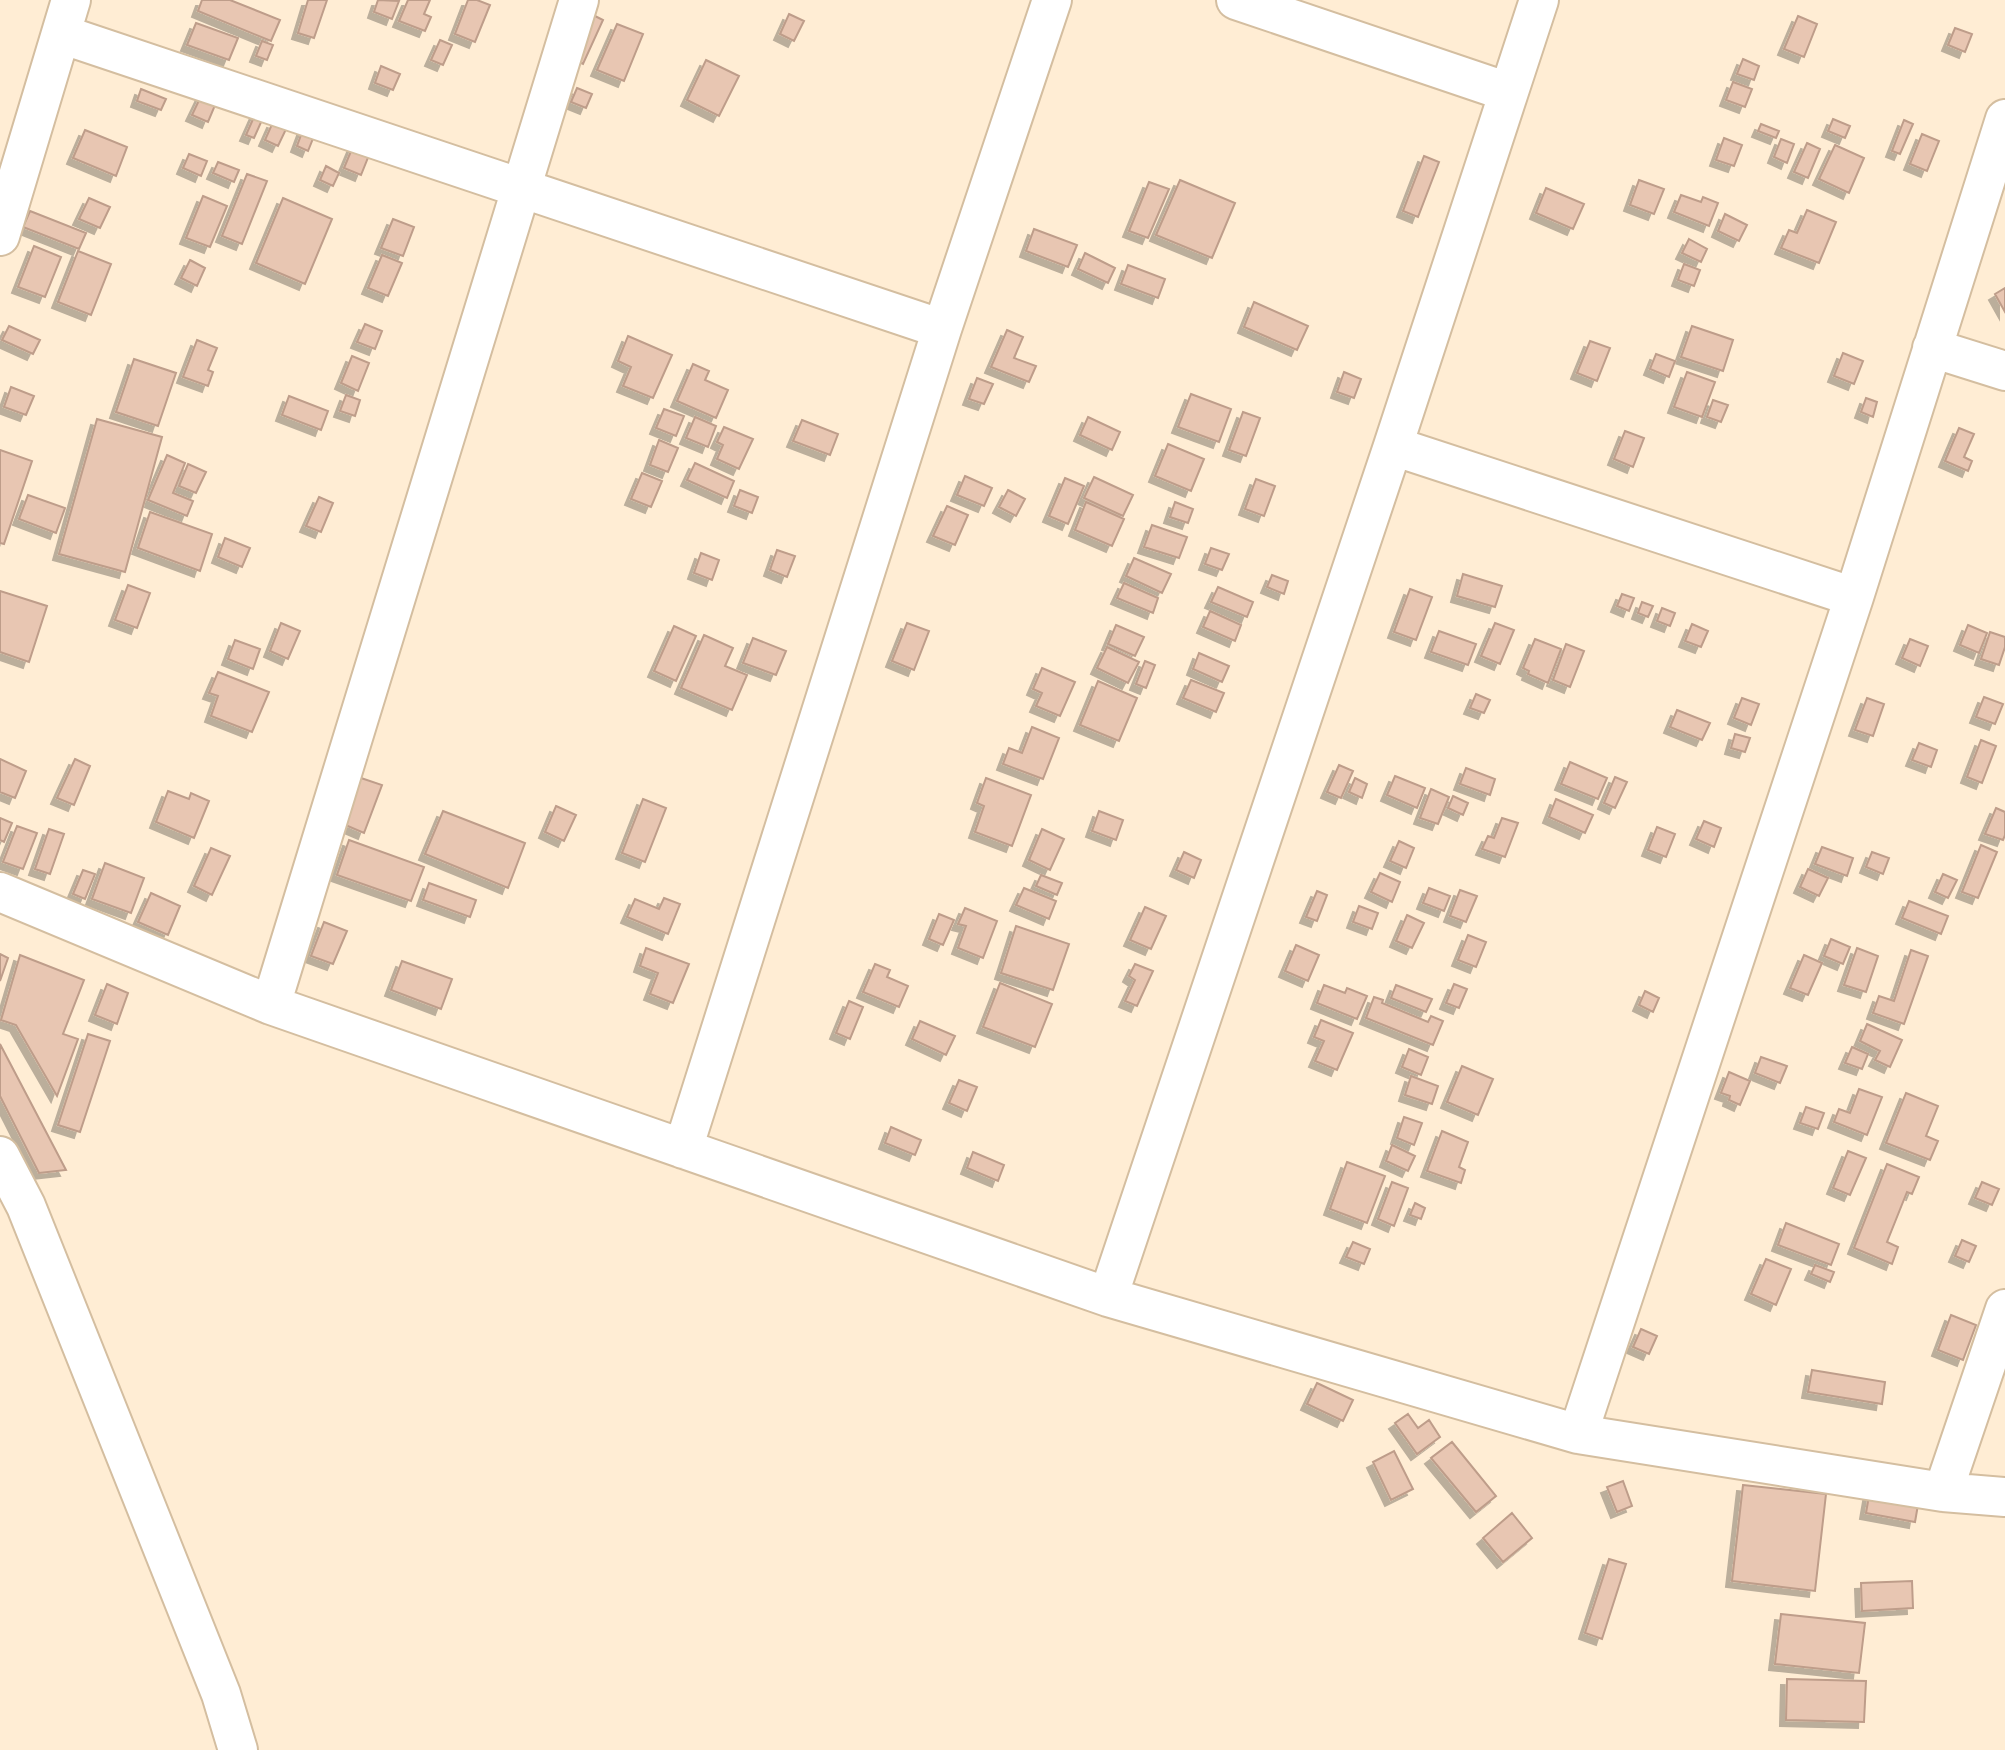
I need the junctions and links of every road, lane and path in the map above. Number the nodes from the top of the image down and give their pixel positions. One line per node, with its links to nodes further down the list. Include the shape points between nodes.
1 (579, 0): 8 (street)
2 (1052, 0): 10 (street)
3 (1236, 0): 6 (street)
4 (1539, 0): 6 (street)
5 (66, 17): 8 (street); 9 (street)
6 (1508, 92): 13 (street)
7 (2005, 119): 11 (street)
8 (522, 190): 10 (street); 16 (street)
9 (0, 236)
10 (942, 329): 17 (street)
11 (1933, 348): 12 (street); 14 (street)
12 (2005, 371)
13 (1393, 446): 14 (street); 19 (street)
14 (1853, 597): 21 (street)
15 (0, 892): 16 (street)
16 (271, 1005): 17 (street)
17 (683, 1149): 19 (street)
18 (0, 1156): 24 (street, via 26,1206 221,1693)
19 (1108, 1297): 21 (street)
20 (2005, 1309): 22 (street)
21 (1578, 1434): 22 (street)
22 (1943, 1492): 23 (street)
23 (2005, 1497)
24 (238, 1750)

